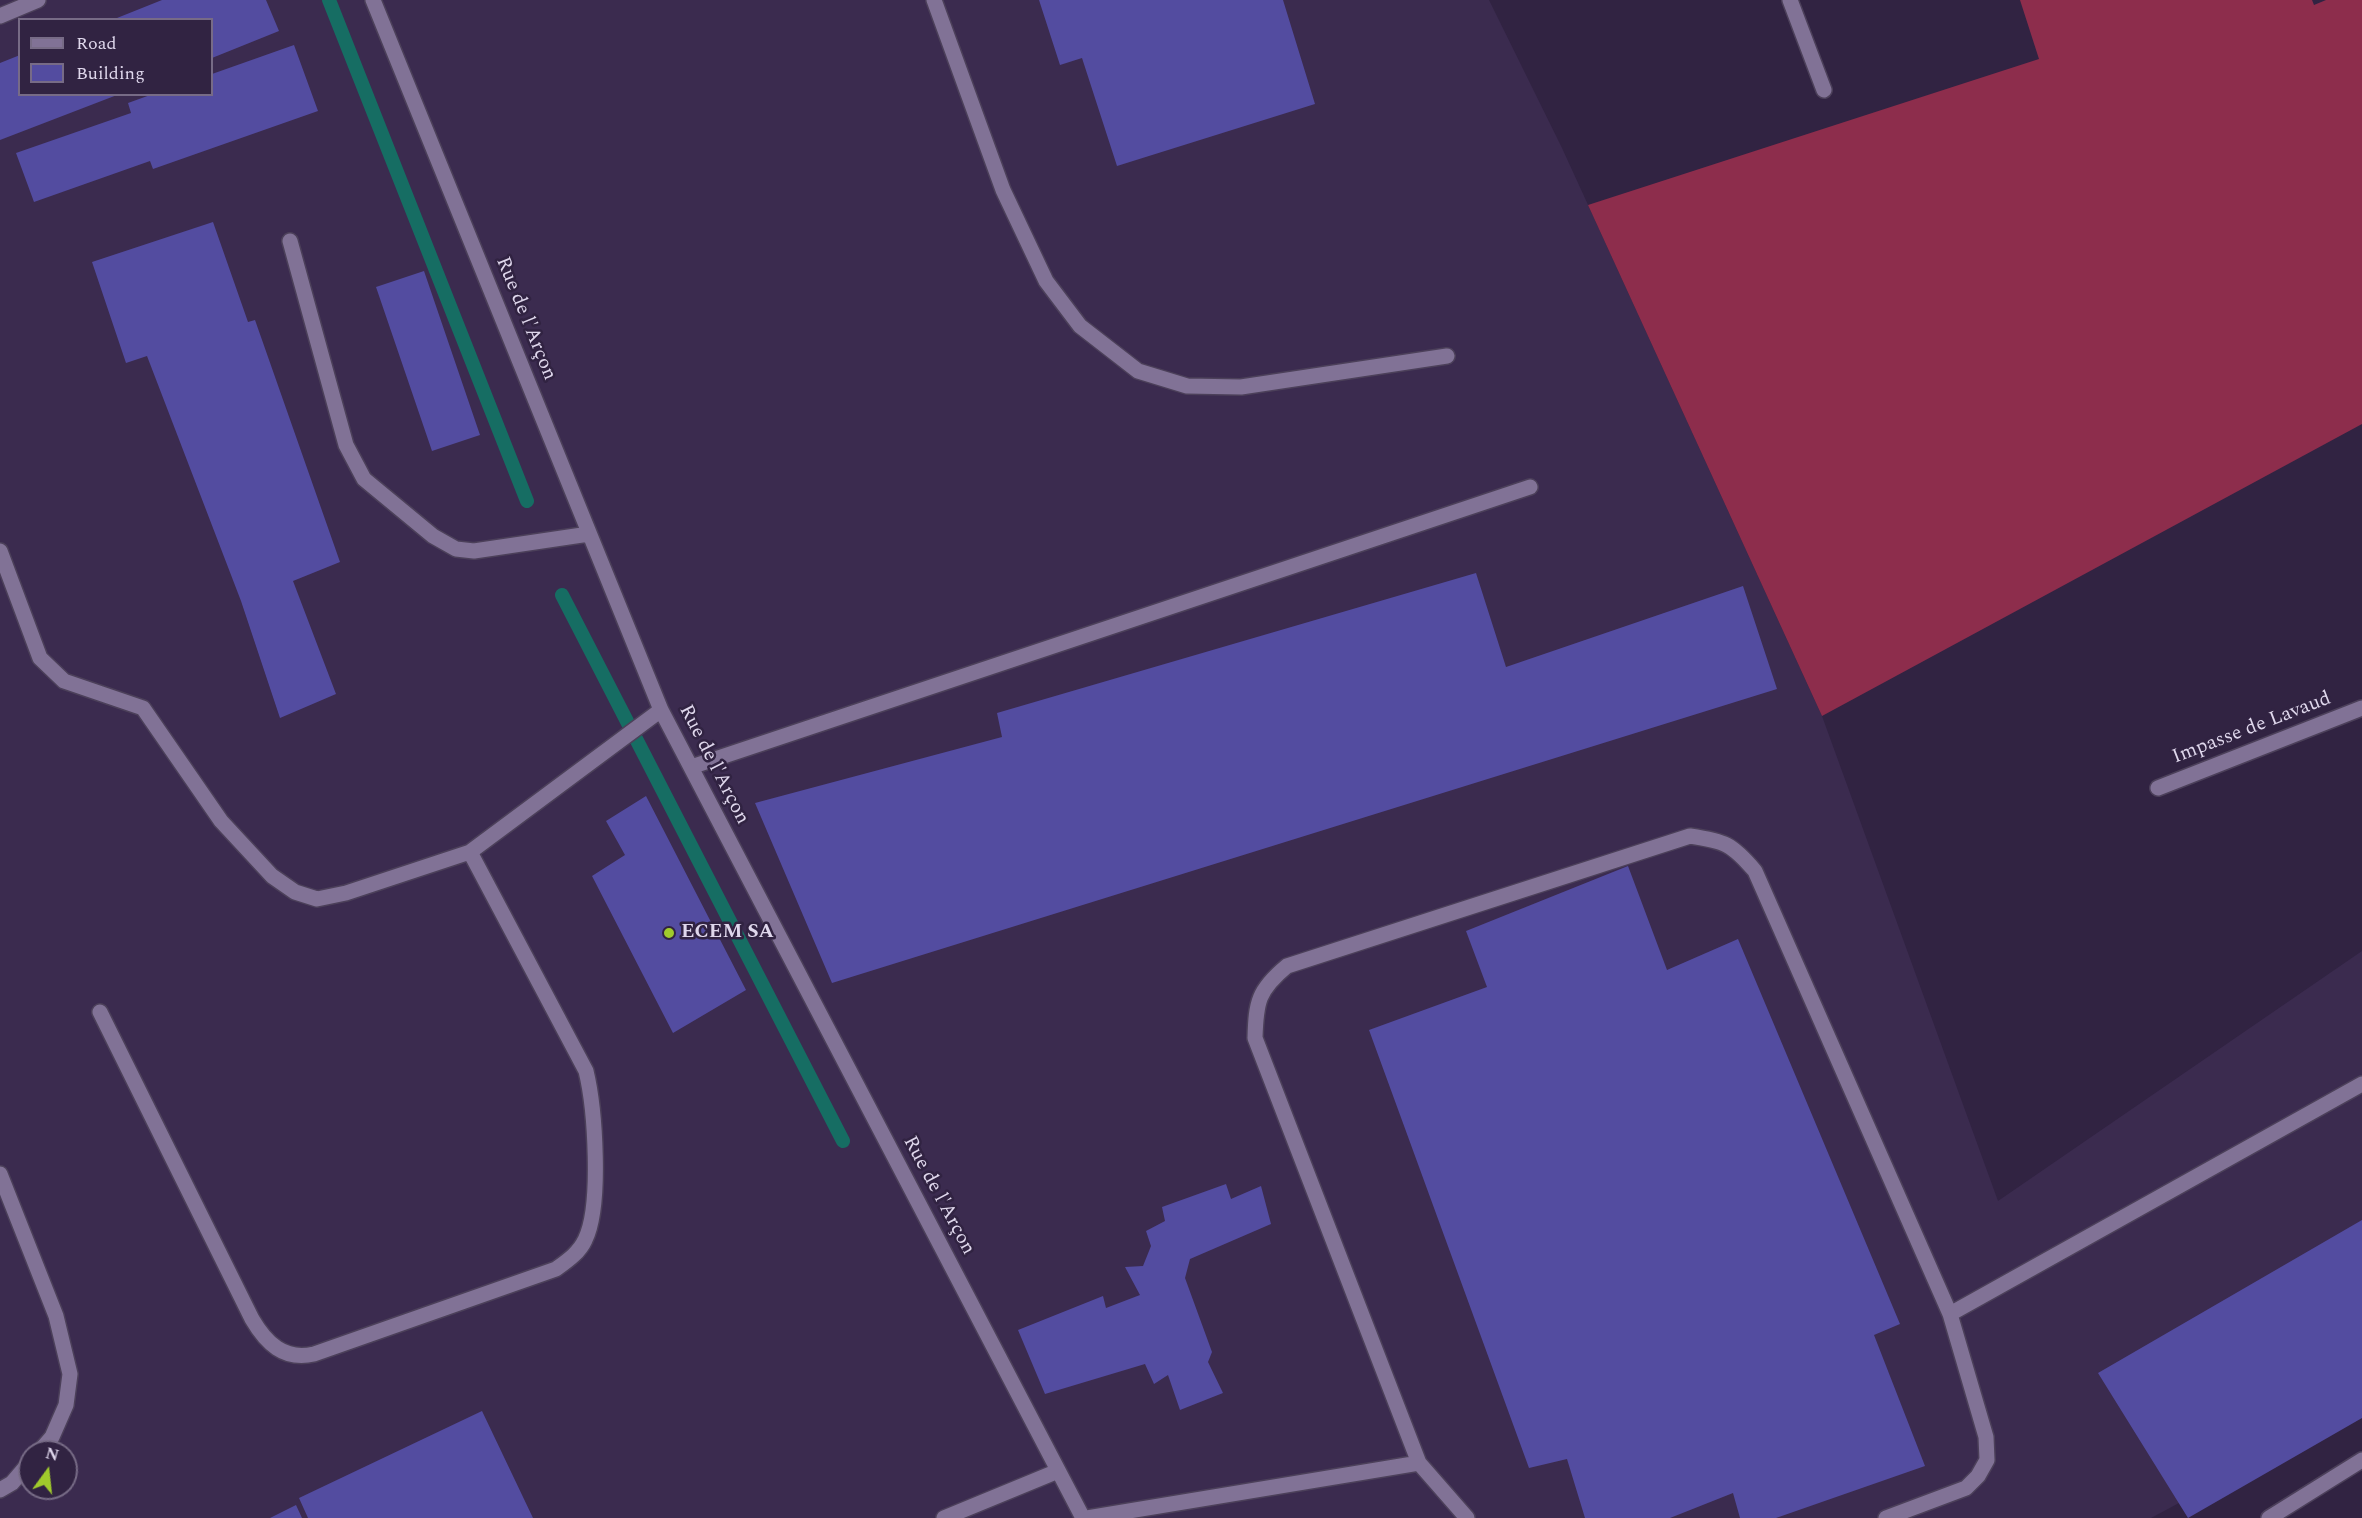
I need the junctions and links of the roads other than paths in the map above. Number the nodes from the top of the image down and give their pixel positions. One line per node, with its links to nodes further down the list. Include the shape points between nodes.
1 (38, 0): 5 (street)
2 (373, 0): 10 (street, Rue de l'Arçon)
3 (934, 0): 8 (street, via 1003,190 1046,281 1080,326 1138,371 1187,386 1241,387)
4 (1790, 0): 6 (street)
5 (0, 16)
6 (1824, 90)
7 (290, 241): 10 (street, via 346,445 364,479 433,536 456,549 474,551)
8 (1447, 356)
9 (1530, 487): 14 (street)
10 (589, 534): 13 (street, Rue de l'Arçon)
11 (0, 551): 16 (street, via 40,658 48,668 64,681 143,708 221,821 272,876 295,892 317,899 346,893)
12 (2362, 708): 15 (street, Impasse de Lavaud)
13 (661, 710): 14 (street, Rue de l'Arçon); 16 (street)
14 (691, 767): 24 (street, Rue de l'Arçon)
15 (2158, 789)
16 (470, 852): 17 (street, via 586,1071 591,1093 595,1200 585,1240 556,1269 314,1354 301,1357 283,1352 263,1338 252,1319)
17 (100, 1012)
18 (2362, 1084): 20 (street)
19 (0, 1174): 21 (street, via 56,1316 70,1374 66,1405)
20 (1950, 1314): 23 (street, via 1755,871 1737,850 1716,840 1690,836 1287,966 1269,981 1261,996 1255,1038); 30 (street, via 1986,1437 1987,1460 1966,1488)
21 (49, 1440)
22 (2362, 1460): 31 (street)
23 (1419, 1463): 28 (street); 29 (street)
24 (1058, 1471): 27 (street); 28 (street, Rue de l'Arçon)
25 (18, 1476): 26 (street)
26 (0, 1490)
27 (944, 1518)
28 (1085, 1518)
29 (1467, 1518)
30 (1886, 1518)
31 (2269, 1518)

